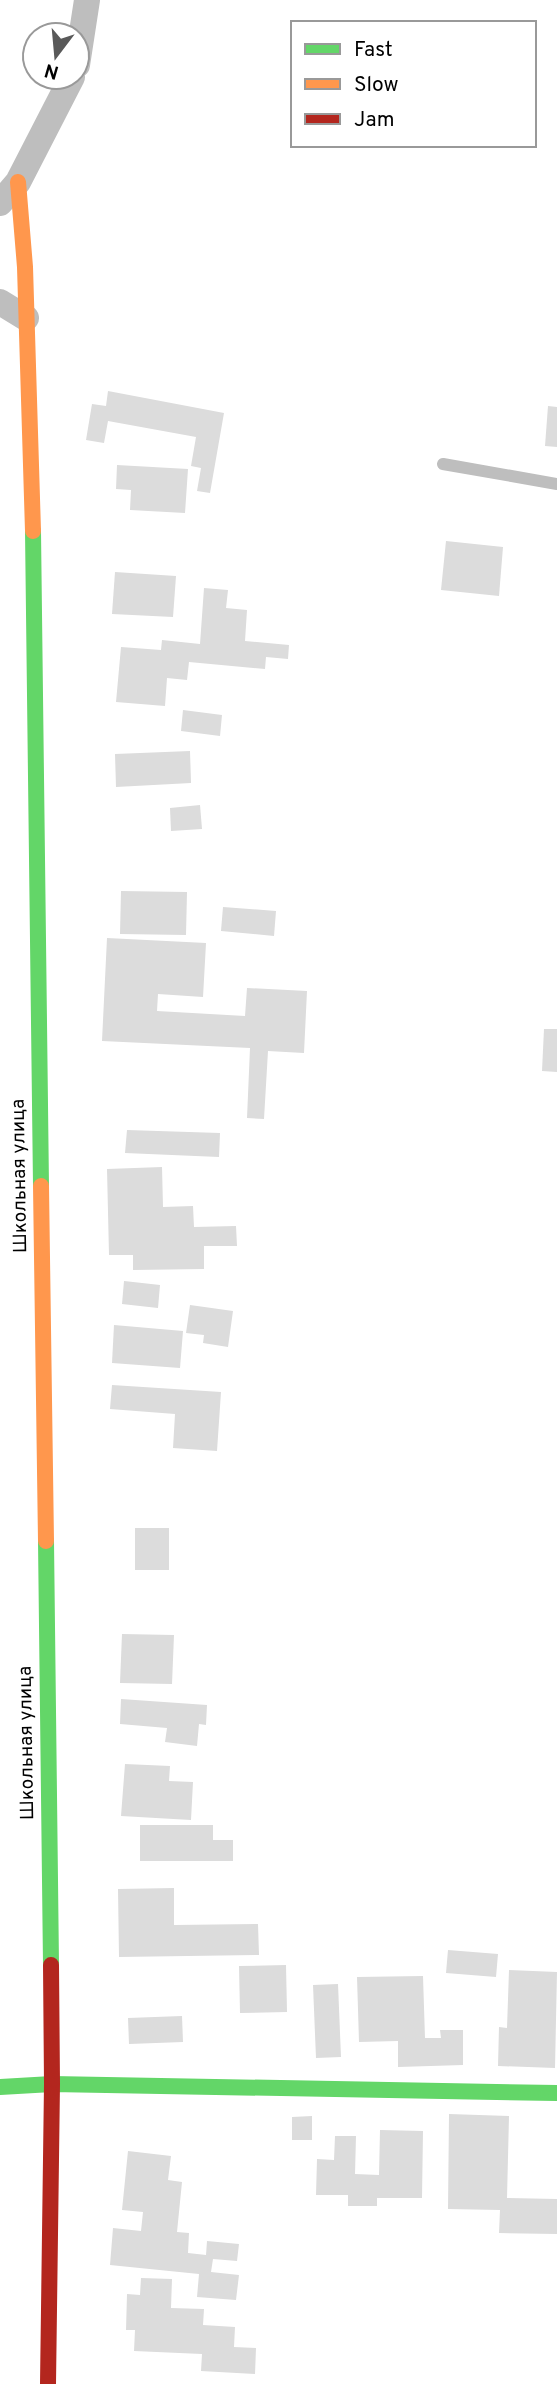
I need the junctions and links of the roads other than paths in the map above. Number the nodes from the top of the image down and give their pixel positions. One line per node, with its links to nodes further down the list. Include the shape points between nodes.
1 (87, 0): 2 (street)
2 (84, 21)
3 (63, 91): 4 (street)
4 (9, 177): 5 (street); 7 (street, Школьная улица, via 24,267)
5 (0, 203)
6 (0, 302): 7 (street)
7 (26, 318): 10 (street, Школьная улица, via 34,569)
8 (443, 464): 9 (lane)
9 (557, 484)
10 (52, 2084): 11 (street); 12 (street); 13 (street, Школьная улица)
11 (0, 2087)
12 (557, 2093)
13 (48, 2384)

